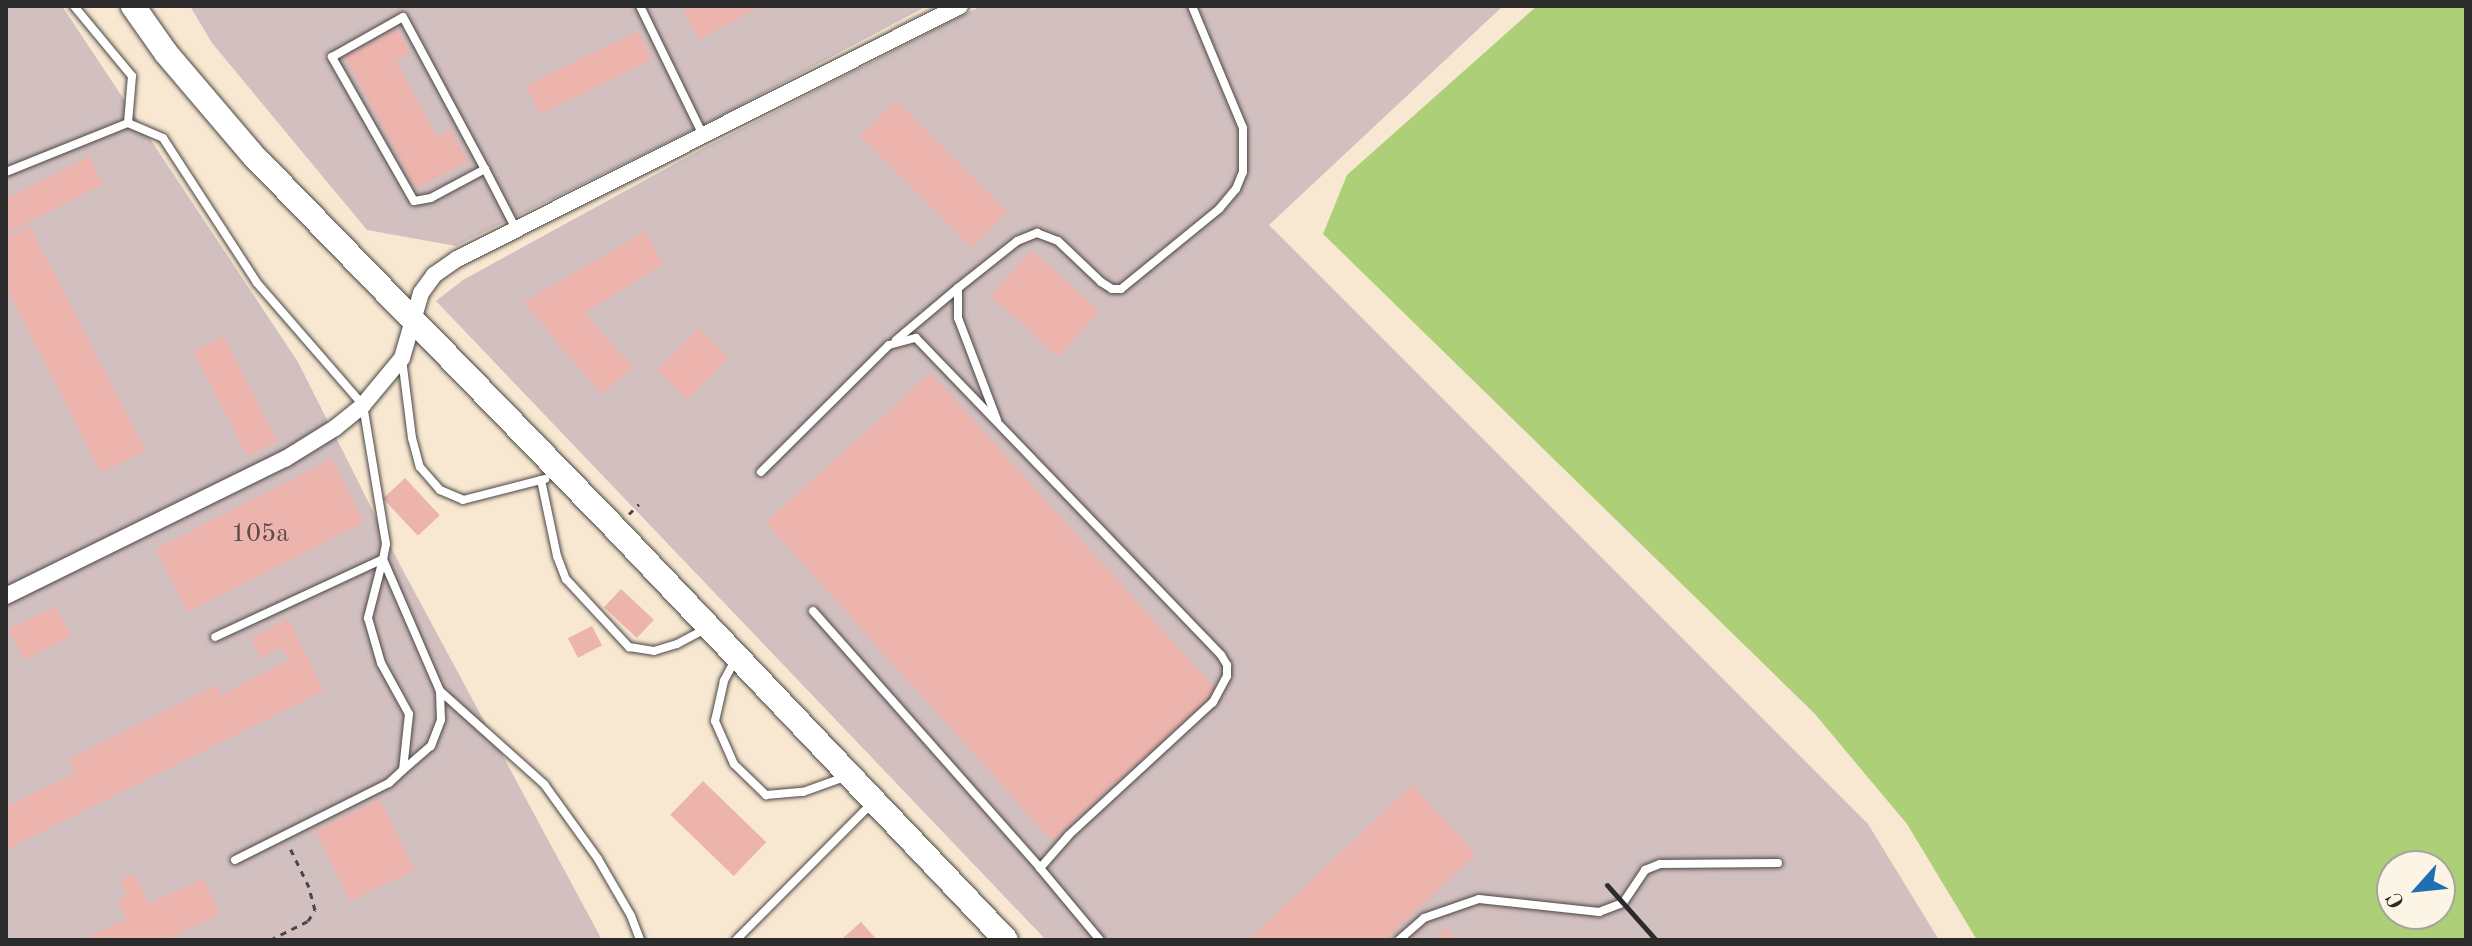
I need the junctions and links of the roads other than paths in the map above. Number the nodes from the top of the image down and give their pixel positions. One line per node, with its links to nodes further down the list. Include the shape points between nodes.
1 (74, 6): 6 (lane, via 132,76)
2 (133, 6): 12 (main road, via 217,115)
3 (640, 6): 7 (lane)
4 (960, 6): 7 (street)
5 (1192, 6): 11 (lane, via 1243,128 1243,172 1236,189 1121,289 1101,282 1058,241 1037,233 1017,241)
6 (128, 123): 9 (lane); 15 (lane, via 163,138 257,283)
7 (704, 137): 10 (street)
8 (485, 169): 8 (lane, via 403,17 332,57 414,201 431,198); 10 (lane)
9 (6, 172)
10 (515, 227): 12 (street, via 434,275)
11 (958, 288): 13 (lane); 16 (lane, via 958,318)
12 (413, 318): 14 (street); 18 (main road)
13 (895, 341): 16 (lane, via 916,338 923,343); 17 (lane)
14 (402, 358): 15 (street); 18 (lane, via 420,467 440,490 463,500)
15 (363, 405): 19 (lane, via 386,544); 20 (street, via 285,459)
16 (999, 425): 31 (lane, via 1227,665 1225,685 1213,702)
17 (761, 472)
18 (551, 476): 22 (main road); 22 (lane, via 557,556 566,579 629,647 654,651)
19 (383, 559): 23 (lane); 25 (lane); 26 (lane, via 368,618 381,663 409,714)
20 (6, 596)
21 (813, 611): 31 (lane)
22 (709, 627): 24 (main road)
23 (215, 637)
24 (737, 656): 27 (main road); 27 (lane, via 724,681 715,721 734,764 766,795 803,792)
25 (440, 691): 26 (lane, via 441,720 431,746); 32 (lane, via 544,784 598,859)
26 (403, 770): 29 (lane, via 389,783)
27 (850, 775): 28 (main road)
28 (874, 801): 33 (lane); 34 (main road)
29 (235, 860)
30 (1778, 863): 36 (lane, via 1660,864 1645,870 1623,903 1599,912 1479,899 1424,918)
31 (1040, 868): 35 (lane)
32 (640, 940)
33 (736, 940)
34 (1006, 940)
35 (1100, 940)
36 (1399, 940)

